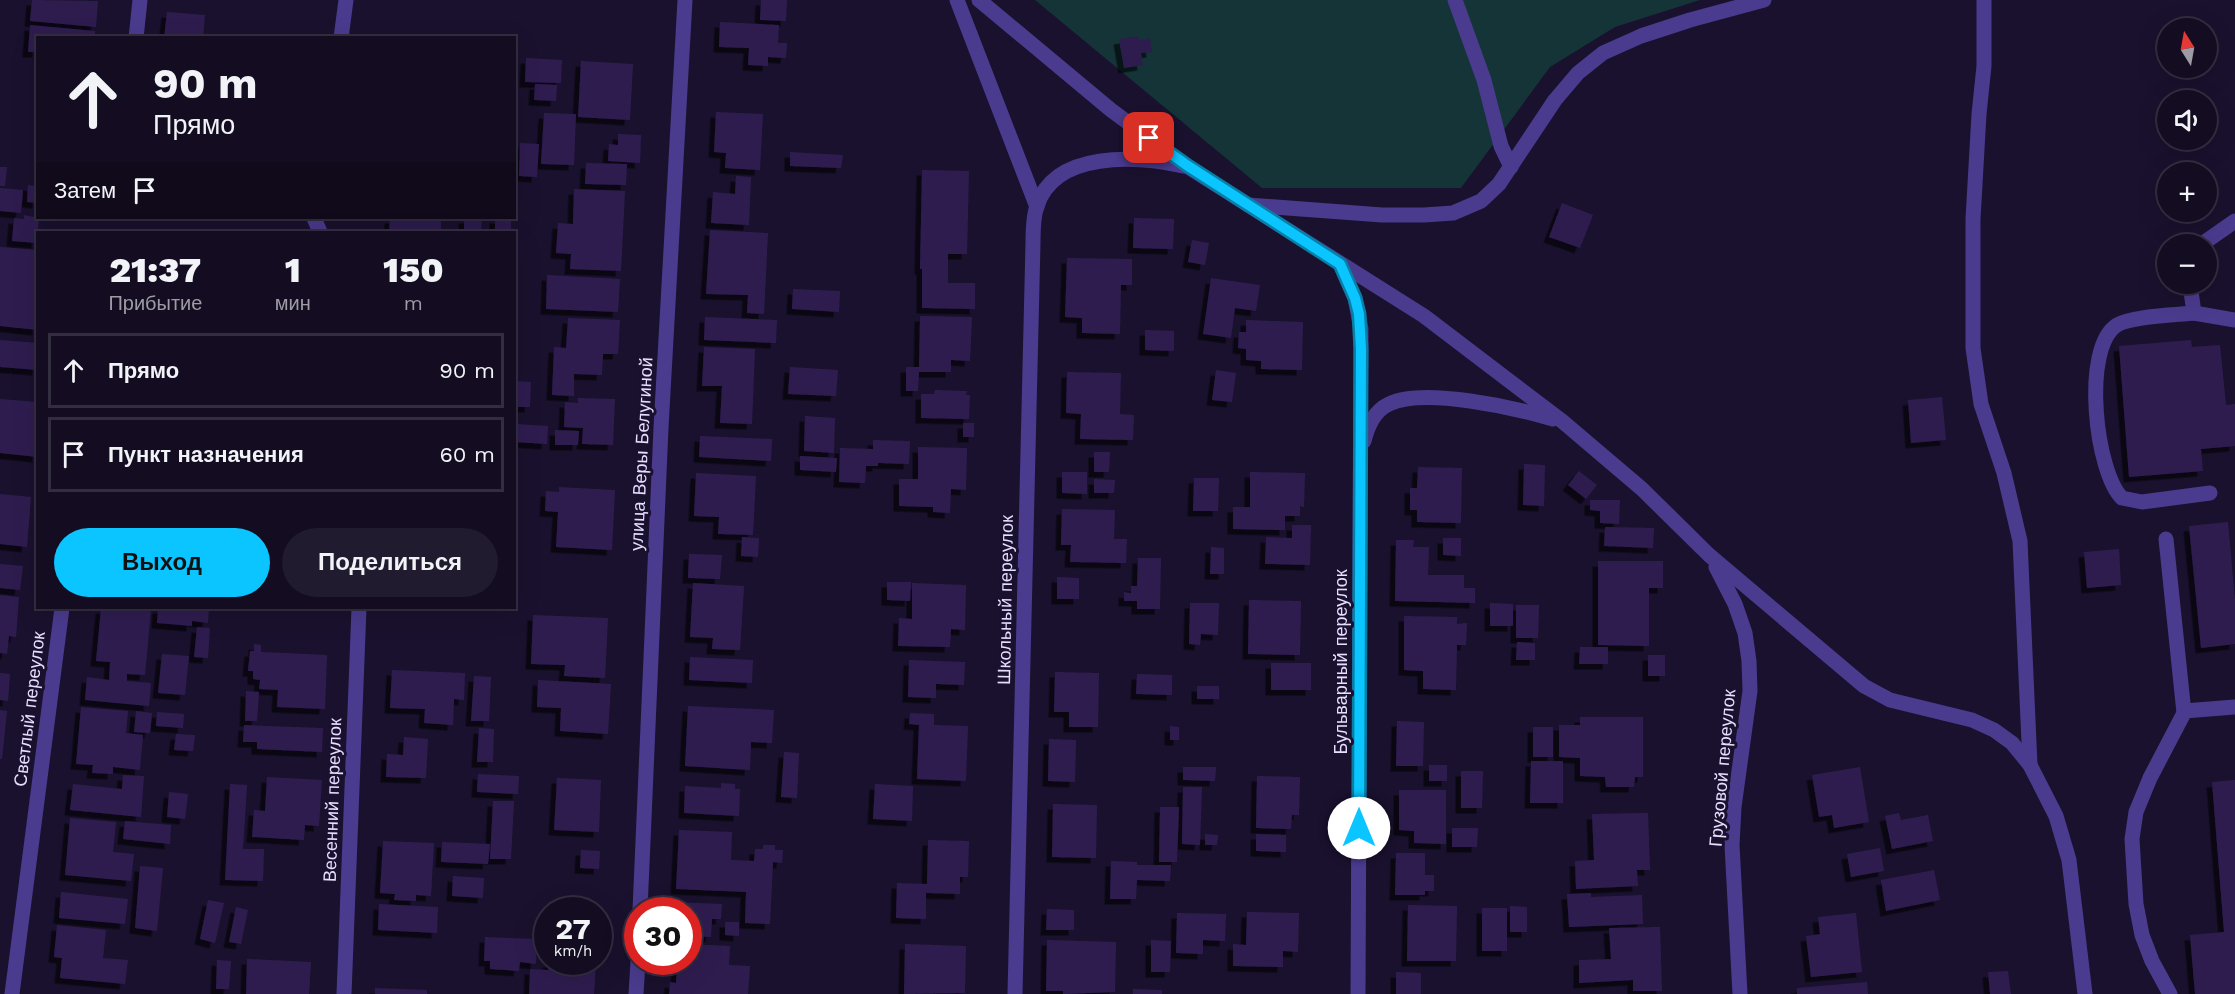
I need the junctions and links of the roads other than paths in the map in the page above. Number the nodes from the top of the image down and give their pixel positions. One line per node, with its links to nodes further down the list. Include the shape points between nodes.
1 (140, 0): 10 (street)
2 (346, 0): 11 (street)
3 (685, 0): 32 (street, улица Веры Белугиной)
4 (957, 0): 15 (street)
5 (979, 0): 9 (street)
6 (1455, 0): 13 (street)
7 (1764, 0): 13 (street, via 1651,33 1603,53 1578,73 1555,100)
8 (1984, 0): 31 (street, via 1984,66 1973,219 1973,348 1981,404 2004,473 2020,541)
9 (995, 6): 12 (street, via 1111,110)
10 (136, 36)
11 (341, 36)
12 (1188, 166): 14 (street); 15 (street, via 1137,159 1088,163 1053,180)
13 (1511, 167): 14 (street, via 1481,201 1453,213 1382,215)
14 (1248, 205): 18 (street)
15 (1036, 207): 37 (street, Школьный переулок)
16 (2235, 221): 17 (street)
17 (2216, 234)
18 (1340, 264): 22 (street, via 1424,316); 23 (street, Бульварный переулок, via 1355,298 1360,329)
19 (2191, 294): 20 (street)
20 (2194, 313): 21 (street); 24 (street, via 2128,320 2111,329 2097,363 2094,389 2110,482 2122,498 2142,502)
21 (2235, 320)
22 (1562, 421): 23 (street, via 1505,407 1406,399 1389,404 1376,414); 26 (street, via 1642,489)
23 (1361, 449): 38 (street, Бульварный переулок)
24 (2210, 493)
25 (2166, 539): 30 (street)
26 (1709, 555): 31 (street, via 1864,686 1890,700 1972,720 1994,730 2012,743); 39 (street, Грузовой переулок, via 1735,604 1749,661 1750,690 1732,845)
27 (62, 609): 34 (street, Светлый переулок)
28 (358, 609): 35 (street, Весенний переулок)
29 (2235, 707): 30 (street)
30 (2184, 711): 41 (street, via 2146,786 2136,812 2132,839 2142,935)
31 (2030, 765): 40 (street, via 2056,816 2068,860)
32 (641, 897)
33 (637, 975): 36 (street)
34 (12, 994)
35 (344, 994)
36 (636, 994)
37 (1015, 994)
38 (1358, 994)
39 (1740, 994)
40 (2085, 994)
41 (2170, 994)

